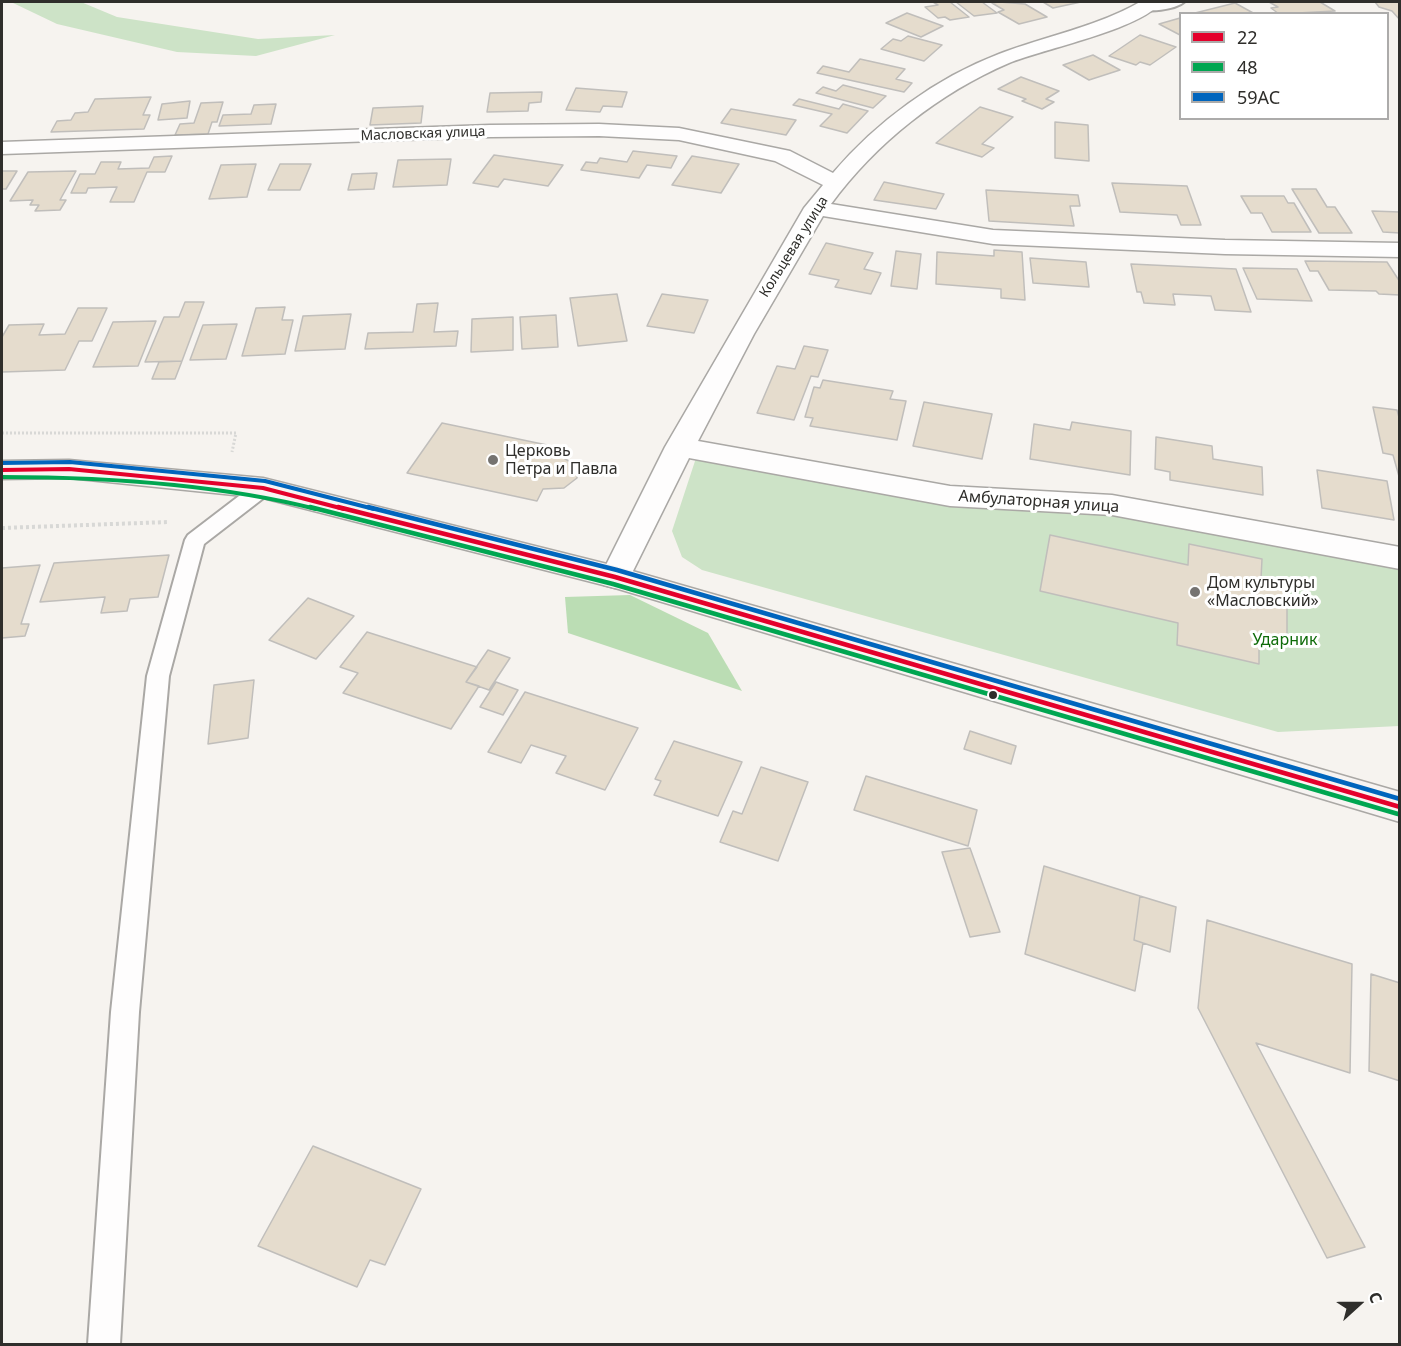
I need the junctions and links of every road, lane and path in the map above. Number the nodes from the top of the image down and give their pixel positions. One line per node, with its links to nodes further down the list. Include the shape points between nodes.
1 (1178, 2): 2 (lane)
2 (1148, 4): 4 (street, Кольцевая улица, via 1098,28 984,67 906,116 863,151)
3 (2, 148): 4 (street, Масловская улица, via 599,130 679,134 782,156)
4 (836, 183): 5 (street, Кольцевая улица)
5 (815, 208): 6 (street, via 993,237); 9 (street, Кольцевая улица)
6 (1400, 250)
7 (2, 433): 8 (path)
8 (236, 433)
9 (679, 447): 12 (street, Амбулаторная улица, via 950,496 1112,505); 13 (street, Кольцевая улица)
10 (2, 470): 11 (main road, via 69,469)
11 (263, 488): 13 (main road); 15 (lane, via 195,540 158,676 125,1012)
12 (1400, 558)
13 (615, 577): 14 (main road)
14 (1400, 807)
15 (104, 1344)

